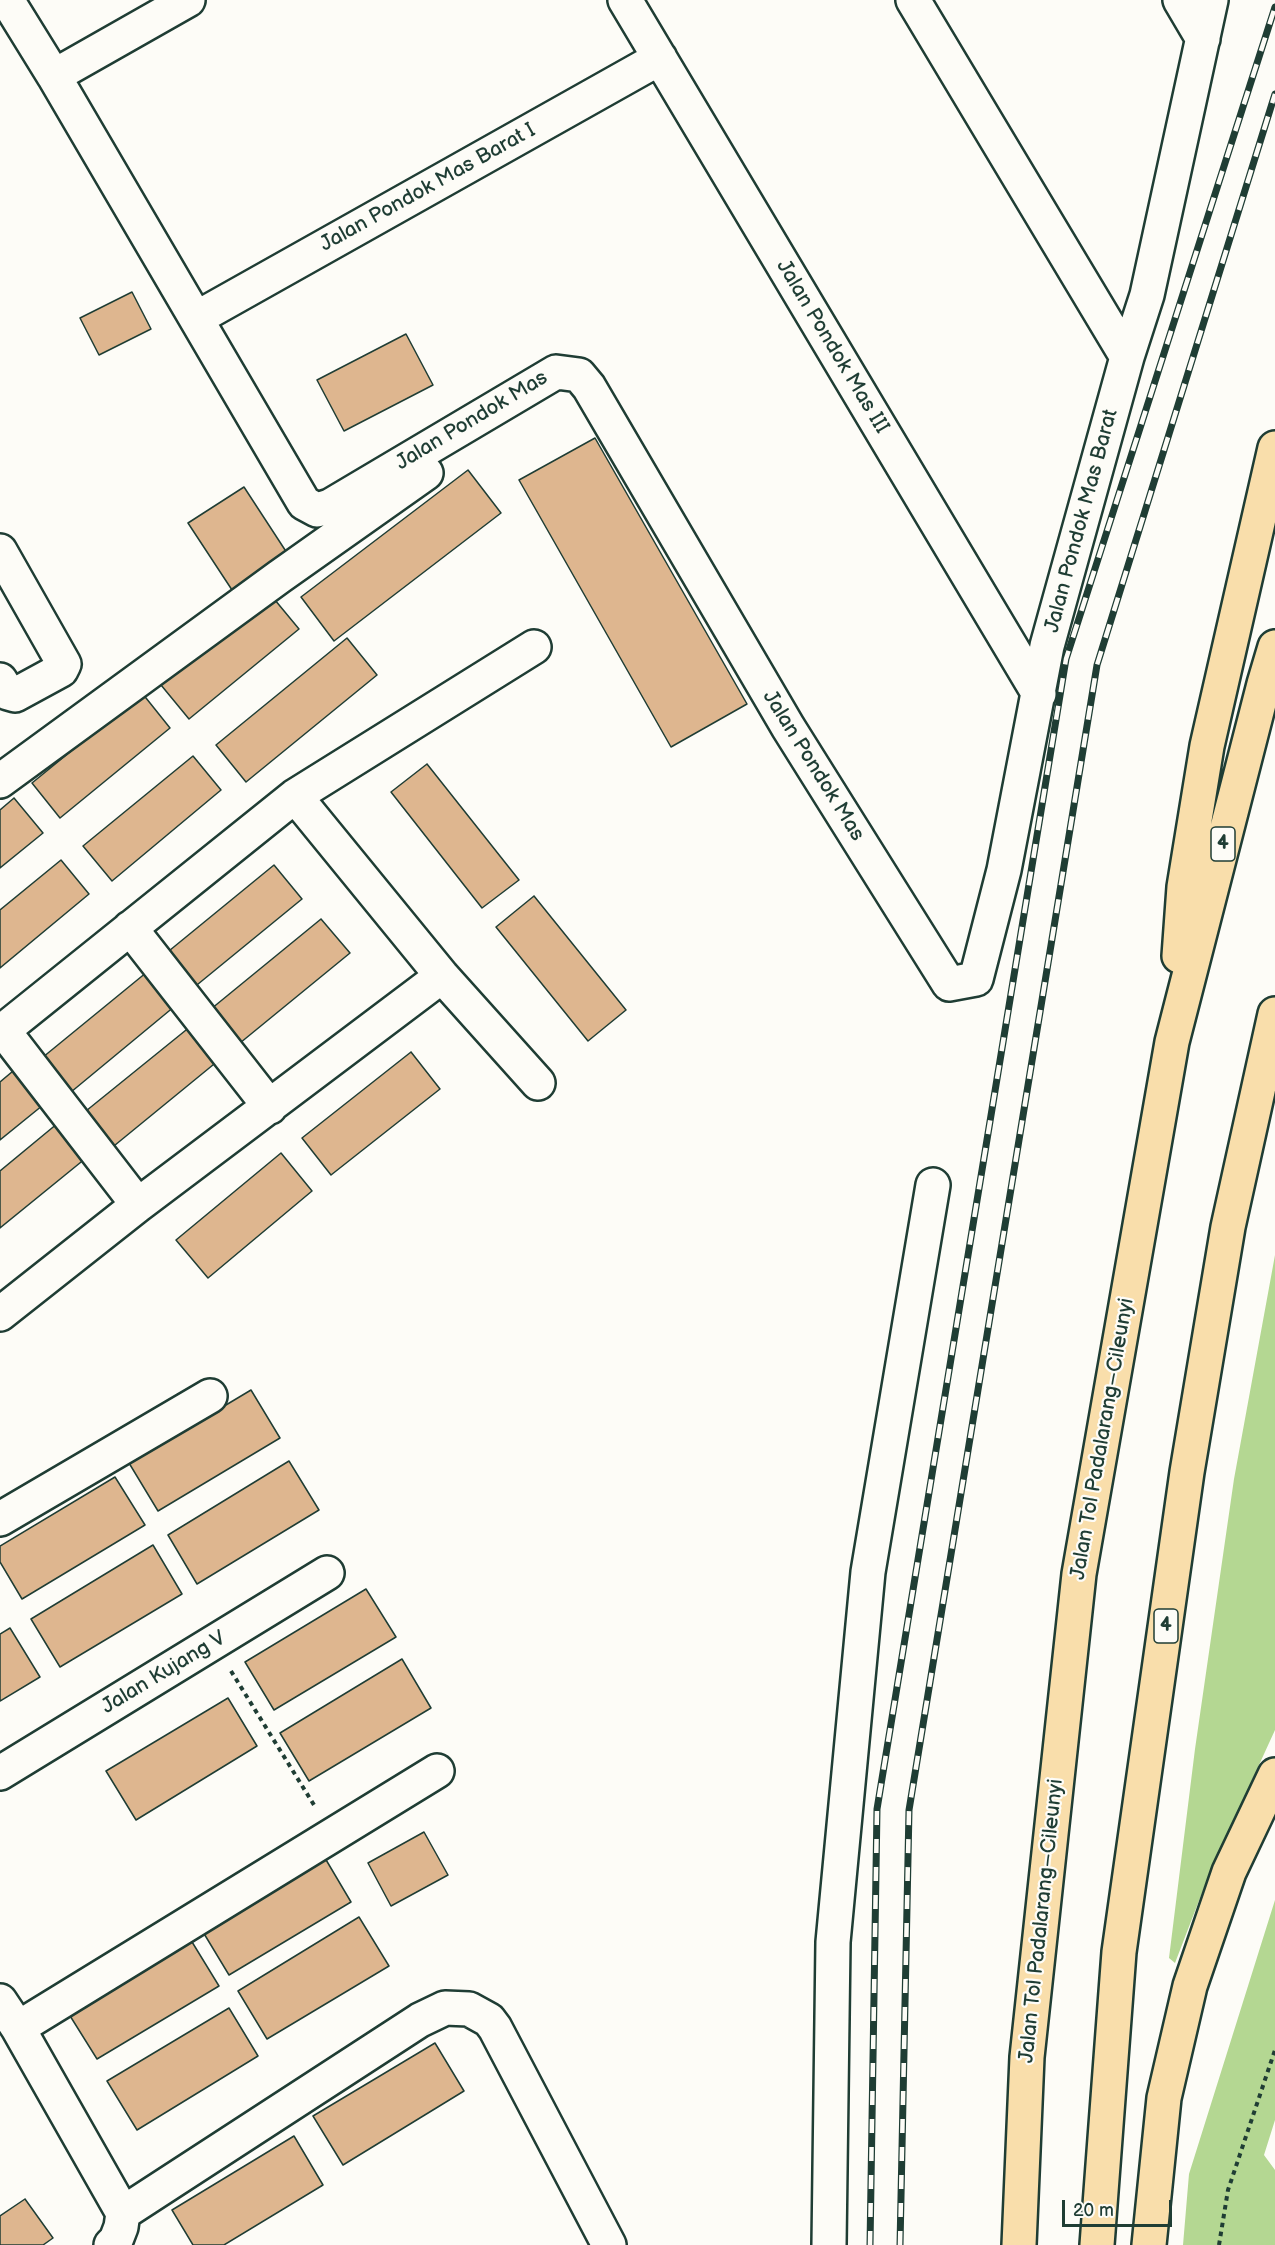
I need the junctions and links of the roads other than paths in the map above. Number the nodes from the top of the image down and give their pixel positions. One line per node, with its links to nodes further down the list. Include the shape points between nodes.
1 (7, 0): 9 (street, Jalan Pondok Mas)
2 (188, 0): 9 (street)
3 (626, 0): 8 (street, Jalan Pondok Mas III)
4 (913, 0): 11 (street)
5 (1180, 0): 7 (street)
6 (1211, 0): 7 (street, Jalan Pondok Mas Barat)
7 (1203, 39): 11 (street, Jalan Pondok Mas Barat, via 1147,295)
8 (660, 58): 10 (street, Jalan Pondok Mas Barat I); 18 (street, Jalan Pondok Mas III)
9 (54, 76): 10 (street, Jalan Pondok Mas)
10 (197, 318): 23 (street, Jalan Pondok Mas, via 304,503 317,510 330,506 556,372 579,375 788,727)
11 (1128, 357): 18 (street, Jalan Pondok Mas Barat, via 1047,646)
12 (1275, 448): 26 (highway, via 1205,758 1184,887)
13 (426, 473): 19 (street)
14 (0, 551): 17 (street, via 64,664 61,670 15,695 8,693)
15 (534, 647): 20 (street)
16 (1275, 647): 26 (highway, Jalan Tol Padalarang–Cileunyi / 4)
17 (0, 680)
18 (1039, 694): 23 (street, Jalan Pondok Mas Barat, via 1004,870 976,979)
19 (0, 781)
20 (296, 796): 21 (street); 22 (street)
21 (130, 928): 25 (street); 28 (street)
22 (442, 976): 27 (street); 28 (street)
23 (949, 984)
24 (1275, 1014): 45 (highway, 4, via 1228,1227 1187,1472 1119,1952)
25 (2, 1031): 30 (street)
26 (1172, 1042): 44 (highway, Jalan Tol Padalarang–Cileunyi / 4, via 1079,1574 1027,2057)
27 (538, 1083)
28 (270, 1107): 30 (street)
29 (933, 1185): 43 (street, via 866,1584 833,1942)
30 (138, 1205): 31 (street)
31 (3, 1307)
32 (210, 1396): 33 (street)
33 (0, 1519)
34 (327, 1574): 36 (street, Jalan Kujang V)
35 (436, 1771): 39 (street)
36 (0, 1773)
37 (1275, 1774): 46 (highway, via 1229,1872 1190,1986 1164,2097)
38 (0, 2001): 39 (street)
39 (18, 2028): 40 (street)
40 (123, 2213): 41 (street, via 121,2227); 42 (street, via 420,2020 445,2008 469,2009 495,2028)
41 (111, 2245)
42 (609, 2245)
43 (829, 2245)
44 (1019, 2245)
45 (1097, 2245)
46 (1149, 2245)

